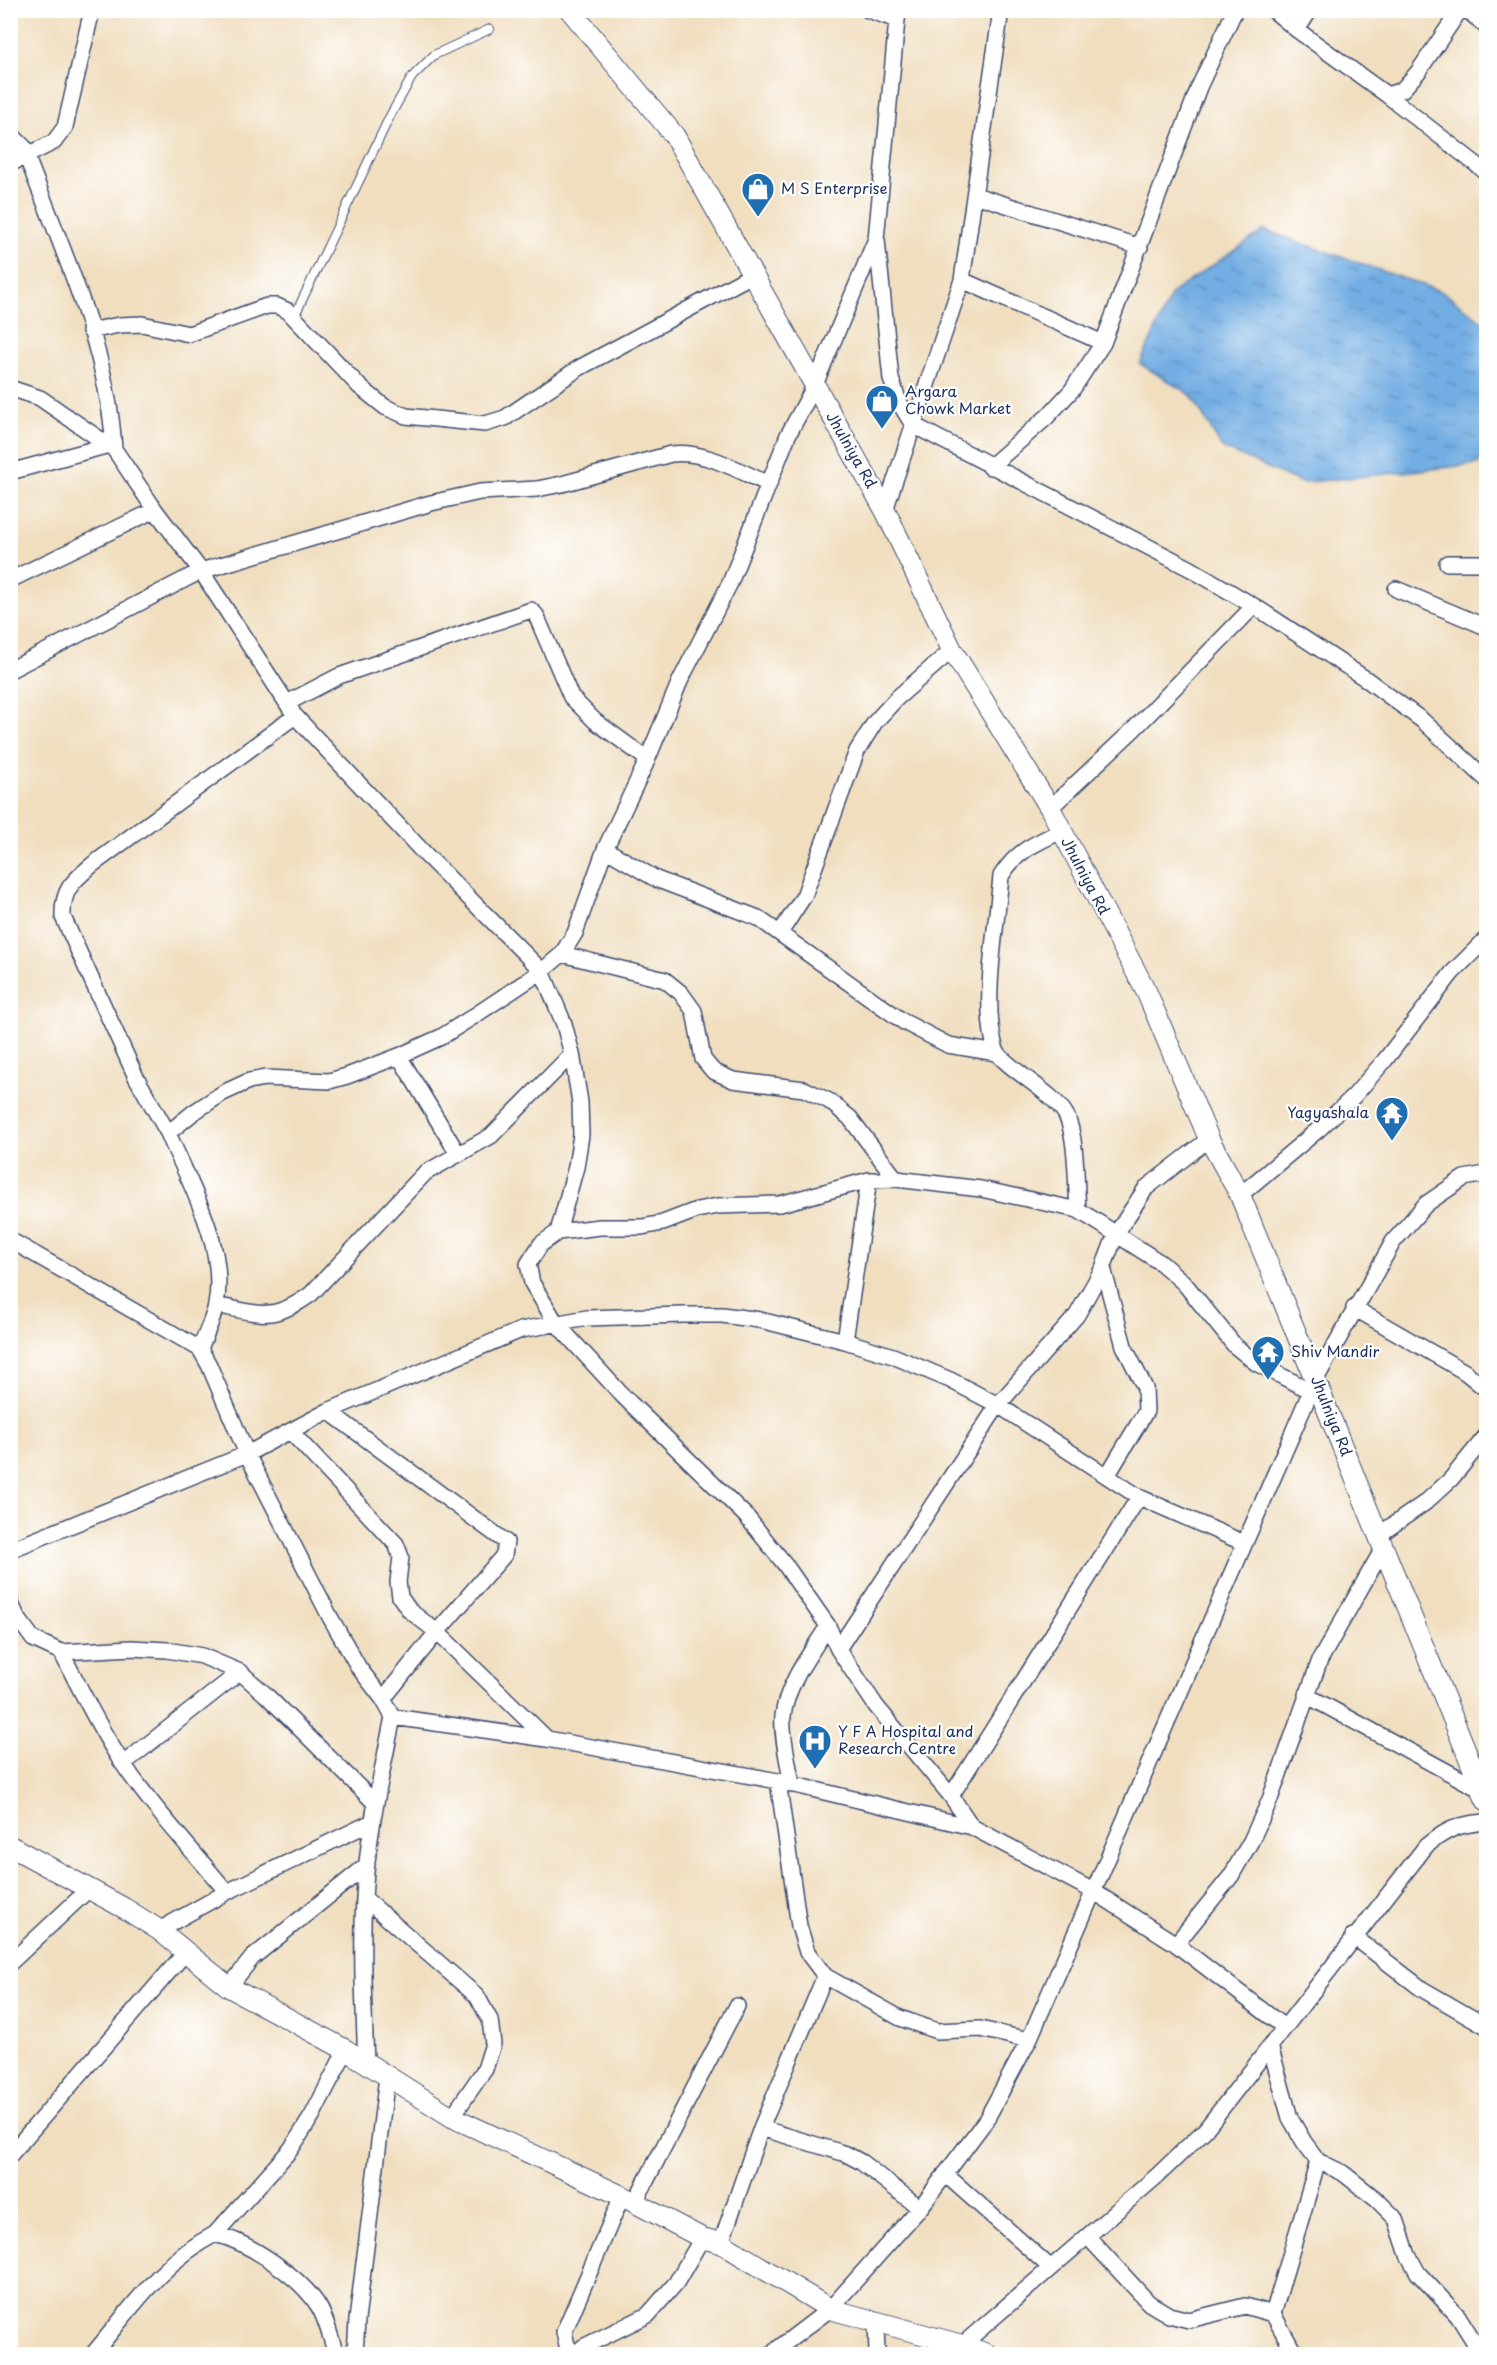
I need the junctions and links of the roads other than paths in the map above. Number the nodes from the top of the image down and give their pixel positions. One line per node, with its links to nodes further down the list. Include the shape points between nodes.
1 (92, 10): 16 (street, via 65,127 54,142)
2 (570, 10): 22 (street, Jhulniya Rd, via 674,135)
3 (868, 10): 10 (street)
4 (1000, 10): 19 (street)
5 (1235, 10): 21 (street, via 1199,87)
6 (1274, 10): 13 (street)
7 (1311, 10): 13 (street)
8 (1460, 10): 14 (street, via 1418,72 1402,90)
9 (1467, 10): 11 (street)
10 (897, 15): 20 (street)
11 (1486, 26)
12 (490, 29): 24 (lane, via 434,56 412,76)
13 (1297, 30): 14 (street)
14 (1387, 95): 18 (street)
15 (10, 134): 16 (street)
16 (28, 154): 17 (street); 25 (street)
17 (10, 164)
18 (1486, 172)
19 (975, 195): 21 (street); 23 (street)
20 (876, 240): 27 (street); 29 (street, via 891,379)
21 (1140, 247): 26 (street)
22 (752, 275): 24 (street, via 579,368 505,418 485,424 406,416 385,407 360,387); 27 (street, Jhulniya Rd)
23 (962, 280): 26 (street); 29 (street)
24 (294, 317): 25 (street, via 283,308 272,306 189,334 142,324)
25 (90, 331): 30 (street, via 113,425)
26 (1103, 344): 31 (street, via 1072,390 1047,417)
27 (814, 387): 33 (street, via 788,435); 35 (street, Jhulniya Rd)
28 (10, 388): 30 (street, via 40,398)
29 (913, 425): 31 (street); 35 (street)
30 (111, 447): 32 (street); 34 (street)
31 (990, 466): 41 (street, via 1191,569)
32 (10, 472)
33 (770, 484): 38 (street, via 696,454 671,454 562,484 480,492 431,503); 46 (street, via 730,583 680,681)
34 (155, 510): 38 (street); 39 (street)
35 (885, 510): 43 (street, Jhulniya Rd)
36 (1447, 563): 37 (street)
37 (1486, 563)
38 (201, 571): 44 (street); 45 (street)
39 (10, 580)
40 (1396, 589): 42 (street)
41 (1254, 606): 47 (street, via 1423,721); 48 (street)
42 (1486, 627)
43 (952, 650): 48 (street, Jhulniya Rd); 51 (street, via 897,698 875,722 857,751 804,896)
44 (10, 670)
45 (291, 709): 46 (street, via 339,676 531,610 571,697 595,721); 54 (street, via 426,855); 58 (street, via 92,864 62,899 63,917 136,1077)
46 (647, 759): 50 (street)
47 (1486, 779)
48 (1050, 808): 49 (street, Jhulniya Rd)
49 (1061, 831): 55 (street, via 1022,851 1010,861 1002,876 990,992 990,1025); 59 (street, Jhulniya Rd, via 1146,993)
50 (605, 849): 51 (street, via 656,879 732,906); 53 (street, via 575,933)
51 (780, 933): 55 (street, via 927,1036 948,1045)
52 (1486, 939): 64 (street, via 1441,987 1354,1096)
53 (562, 954): 54 (street); 62 (street, via 665,980 694,1011 703,1059 713,1071 733,1080 804,1089 829,1101 850,1118)
54 (542, 971): 56 (street); 57 (street, via 441,1037)
55 (997, 1053): 65 (street, via 1049,1095 1066,1115 1072,1138)
56 (572, 1054): 60 (street, via 491,1136); 66 (street, via 581,1135)
57 (399, 1056): 58 (street, via 329,1081 249,1081 223,1093); 60 (street)
58 (168, 1132): 70 (street, via 213,1245)
59 (1209, 1139): 64 (street, Jhulniya Rd); 67 (street, via 1146,1188)
60 (458, 1154): 70 (street, via 425,1173 311,1294 292,1308 266,1316)
61 (1486, 1174): 71 (street, via 1464,1178 1426,1204 1393,1242)
62 (896, 1179): 63 (street); 65 (street, via 981,1189)
63 (869, 1180): 66 (street, via 780,1204 718,1206 642,1227); 73 (street)
64 (1240, 1195): 75 (street, Jhulniya Rd)
65 (1078, 1210): 67 (street)
66 (558, 1232): 72 (street, via 541,1244 528,1264 532,1283)
67 (1116, 1234): 69 (street); 75 (street, via 1184,1283 1235,1346 1256,1363)
68 (10, 1240): 74 (street)
69 (1103, 1268): 77 (street, via 1077,1315); 82 (street, via 1124,1346 1145,1388 1146,1411)
70 (216, 1305): 74 (street)
71 (1354, 1308): 75 (street); 76 (street, via 1465,1372)
72 (556, 1323): 73 (street, via 587,1318 722,1315); 78 (street, via 521,1330); 88 (street, via 623,1396 746,1516)
73 (845, 1341): 77 (street, via 893,1356)
74 (200, 1349): 81 (street)
75 (1313, 1385): 84 (street, Jhulniya Rd); 85 (street)
76 (1486, 1389)
77 (998, 1405): 82 (street); 90 (street)
78 (328, 1411): 79 (street); 89 (street, via 506,1542 504,1555)
79 (291, 1432): 81 (street); 89 (street, via 396,1544 401,1557 400,1597 410,1611)
80 (1486, 1436): 84 (street, via 1451,1479)
81 (247, 1454): 86 (street); 94 (street, via 330,1617 359,1668)
82 (1107, 1476): 83 (street)
83 (1138, 1497): 85 (street); 99 (street)
84 (1382, 1541): 93 (street); 100 (street, Jhulniya Rd)
85 (1244, 1543): 108 (street)
86 (13, 1544)
87 (10, 1600): 91 (street, via 33,1639)
88 (828, 1626): 90 (street); 98 (street, via 787,1698 783,1718)
89 (437, 1632): 94 (street); 96 (street)
90 (838, 1649): 99 (street, via 876,1706)
91 (61, 1652): 92 (street, via 167,1650 202,1656); 97 (street)
92 (240, 1672): 97 (street); 101 (street)
93 (1306, 1695): 100 (street); 113 (street, via 1269,1802 1251,1841 1231,1876)
94 (383, 1699): 95 (street)
95 (393, 1717): 96 (street); 101 (street)
96 (547, 1739): 98 (street)
97 (123, 1764): 109 (street)
98 (785, 1783): 104 (street); 116 (street, via 799,1926 807,1952)
99 (951, 1796): 104 (street)
100 (1484, 1796)
101 (375, 1803): 102 (street)
102 (372, 1822): 106 (street); 109 (street)
103 (1486, 1822): 112 (street, via 1446,1830 1426,1846)
104 (972, 1827): 108 (street)
105 (10, 1846): 107 (street)
106 (367, 1865): 110 (street); 117 (street, via 252,1958)
107 (89, 1888): 111 (street); 115 (street)
108 (1093, 1891): 113 (street); 121 (street)
109 (227, 1892): 111 (street)
110 (364, 1898): 124 (street); 126 (street, via 477,1996 490,2020 493,2044 484,2069)
111 (159, 1930): 114 (street)
112 (1353, 1936): 119 (street, via 1422,1989); 120 (street)
113 (1176, 1944): 120 (street)
114 (185, 1953): 117 (street); 128 (street)
115 (10, 1963)
116 (825, 1976): 121 (street, via 900,2018 937,2031 980,2029); 127 (street)
117 (229, 1987): 123 (street)
118 (737, 2006): 131 (street)
119 (1486, 2026)
120 (1284, 2027): 122 (street)
121 (1029, 2040): 130 (street, via 986,2120)
122 (1270, 2046): 129 (street, via 1290,2118); 134 (street, via 1204,2130)
123 (346, 2050): 124 (street); 133 (street, via 291,2149)
124 (366, 2064): 125 (street)
125 (387, 2077): 126 (street); 139 (street)
126 (452, 2118): 131 (street)
127 (761, 2128): 132 (street, via 846,2154); 135 (street)
128 (10, 2155)
129 (1318, 2161): 138 (street); 150 (street, via 1343,2173 1396,2219 1418,2273 1458,2316)
130 (945, 2174): 132 (street); 136 (street)
131 (628, 2199): 135 (street); 145 (street, via 564,2332)
132 (920, 2208): 137 (street)
133 (215, 2234): 142 (street, via 180,2256 152,2283); 143 (street, via 254,2249 300,2284 320,2307)
134 (1088, 2237): 136 (street); 138 (street, via 1149,2302 1169,2315 1189,2320 1245,2306)
135 (711, 2240): 137 (street); 145 (street, via 648,2315)
136 (1051, 2268): 141 (street)
137 (830, 2309): 140 (street); 146 (street)
138 (1273, 2314): 149 (street)
139 (357, 2320): 143 (street); 144 (street)
140 (876, 2321): 141 (street); 147 (street)
141 (960, 2350): 148 (street)
142 (93, 2355)
143 (337, 2355)
144 (355, 2355)
145 (574, 2355)
146 (771, 2355)
147 (877, 2355)
148 (987, 2355)
149 (1295, 2355)
150 (1479, 2355)

